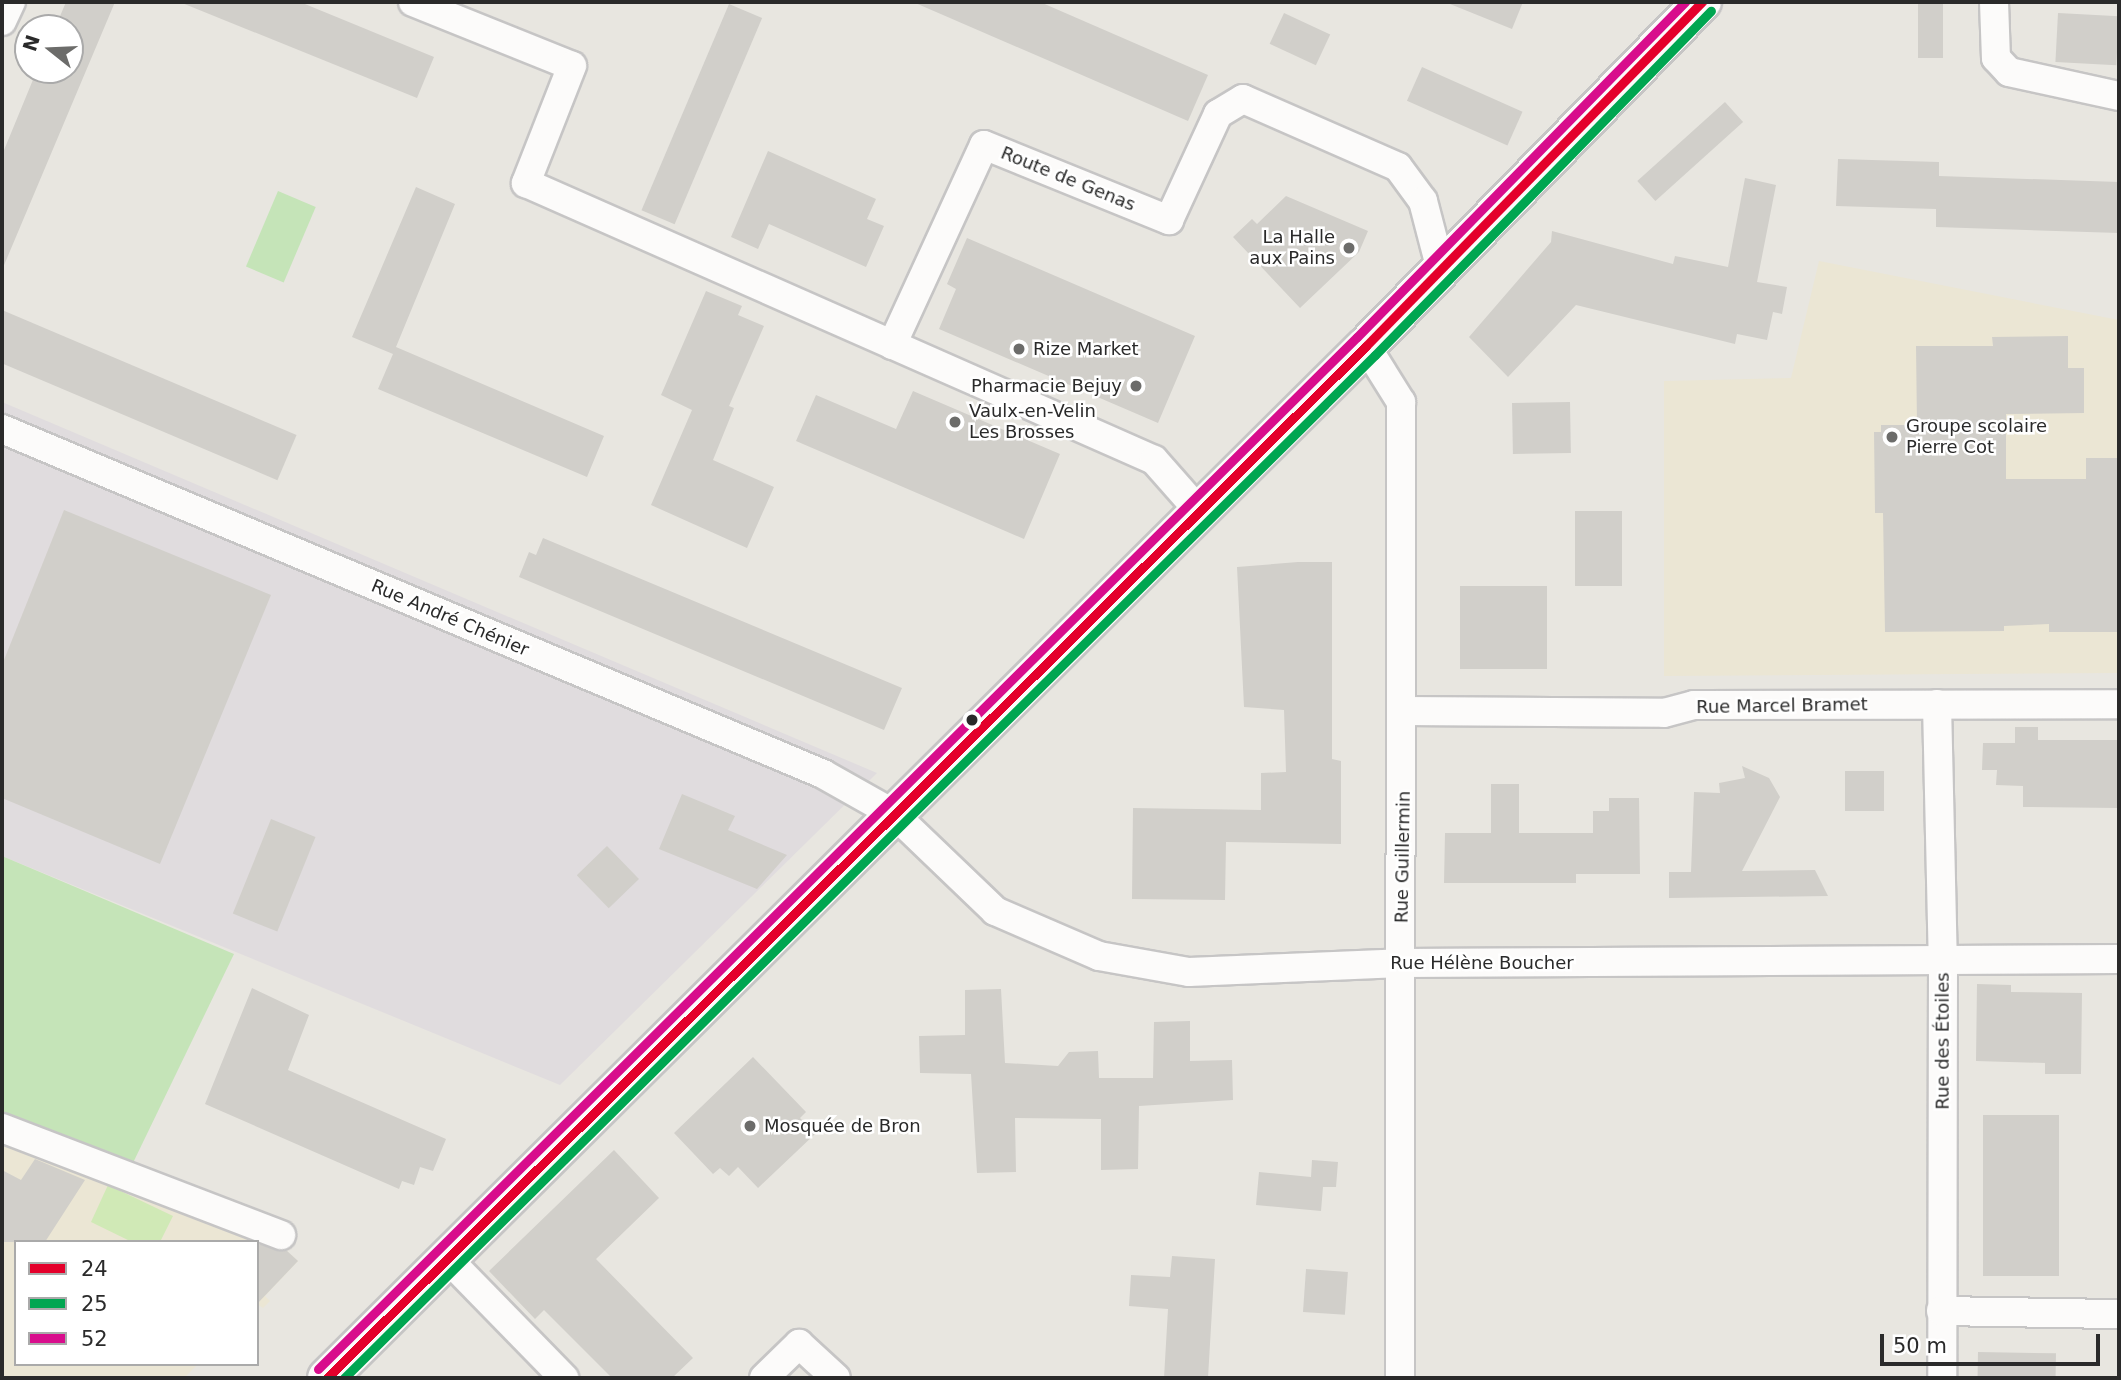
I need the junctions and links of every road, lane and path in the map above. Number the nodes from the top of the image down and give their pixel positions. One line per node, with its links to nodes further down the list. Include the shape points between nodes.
1 (11, 2): 5 (street)
2 (413, 2): 8 (street, via 572,66 526,183)
3 (1702, 2): 7 (main road)
4 (1994, 2): 6 (street, via 1996,58 2009,72)
5 (2, 21)
6 (2119, 96)
7 (1441, 270): 8 (street, Route de Genas, via 1423,201 1398,167 1243,99 1218,114 1169,220 984,145); 9 (main road)
8 (892, 345): 11 (street, via 1154,460)
9 (1366, 346): 11 (main road); 14 (street, Rue Guillermin, via 1401,402)
10 (2, 429): 15 (street, Rue André Chénier, via 823,774)
11 (1199, 511): 15 (main road)
12 (1937, 704): 13 (street, Rue Marcel Bramet); 14 (street, Rue Marcel Bramet, via 1694,705 1664,713); 17 (street, Rue des Étoiles)
13 (2119, 704)
14 (1404, 711): 18 (street, Rue Guillermin)
15 (894, 814): 18 (street, Rue Hélène Boucher, via 995,911 1099,956 1189,972); 21 (main road)
16 (2119, 959): 17 (street, Rue Hélène Boucher)
17 (1943, 961): 18 (street, Rue Hélène Boucher); 22 (street, Rue des Étoiles)
18 (1401, 962): 28 (street, Rue Guillermin)
19 (2, 1128): 20 (street)
20 (281, 1235)
21 (447, 1258): 24 (main road); 25 (street)
22 (1941, 1311): 23 (street); 29 (street, Rue des Étoiles)
23 (2119, 1314)
24 (327, 1378)
25 (564, 1378)
26 (764, 1378): 27 (street, via 799,1344)
27 (836, 1378)
28 (1400, 1378)
29 (1942, 1378)

